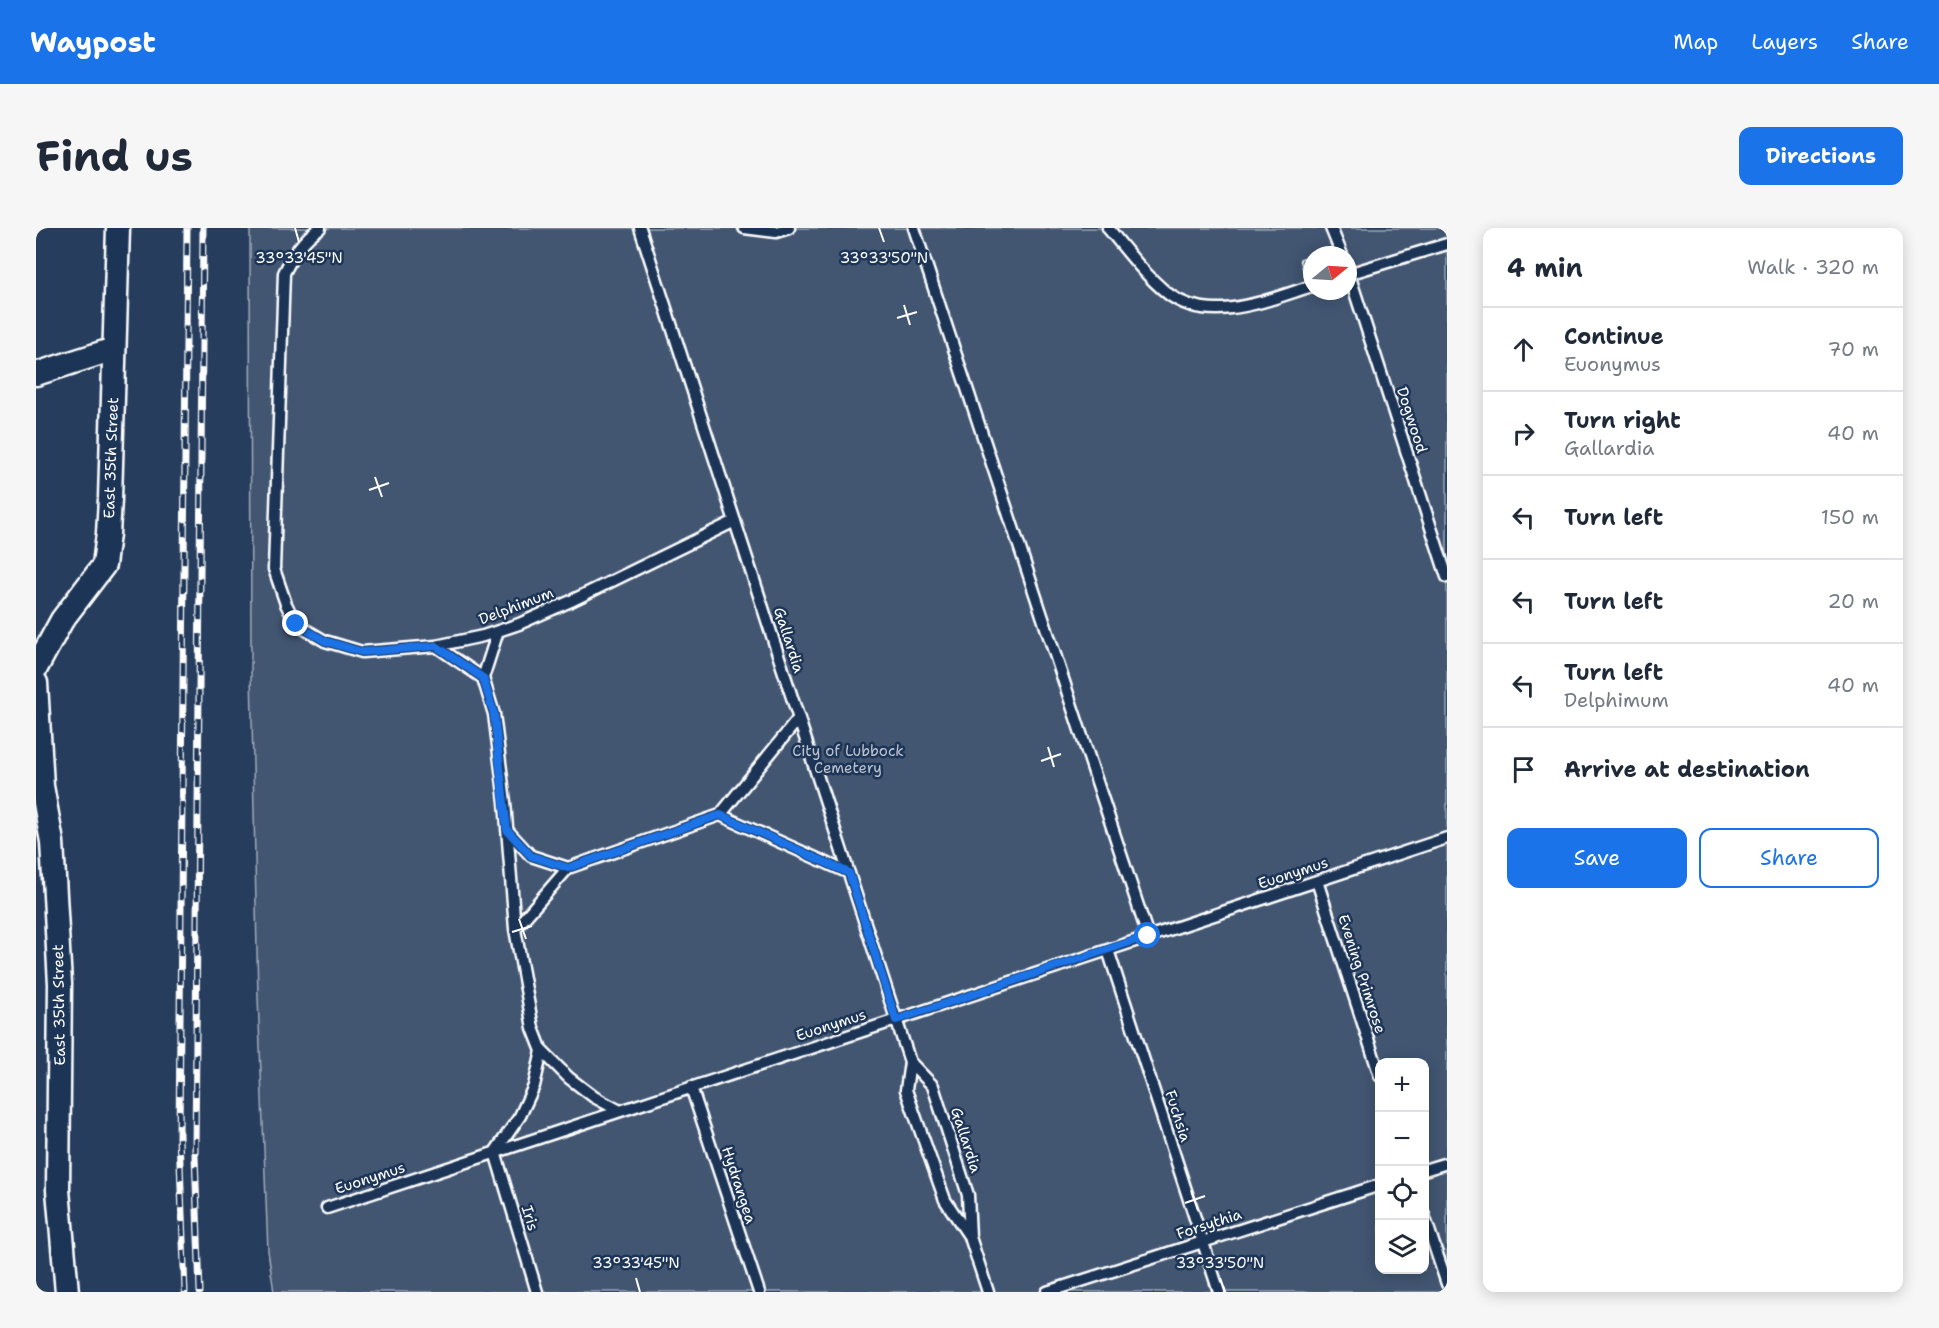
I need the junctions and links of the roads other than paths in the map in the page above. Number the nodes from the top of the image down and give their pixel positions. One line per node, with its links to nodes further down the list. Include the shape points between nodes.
1 (118, 228): 14 (street, East 35th Street)
2 (320, 228): 20 (lane, Delphimum, via 304,241 284,273 274,569 296,624 325,641 362,652)
3 (640, 228): 16 (lane, Gallardia)
4 (744, 228): 5 (lane, via 776,232)
5 (789, 228)
6 (914, 228): 33 (lane)
7 (1108, 228): 12 (lane, via 1168,294 1196,308 1255,304)
8 (1332, 228): 10 (lane)
9 (1447, 244): 11 (lane)
10 (1339, 246)
11 (1357, 270)
12 (1303, 289)
13 (1357, 299): 17 (lane, Dogwood)
14 (114, 349): 15 (street); 21 (street, East 35th Street, via 104,565 62,621)
15 (36, 374)
16 (735, 521): 19 (lane, Delphimum, via 571,601); 24 (lane, Gallardia)
17 (1442, 545): 18 (lane, Dogwood)
18 (1447, 577)
19 (498, 631): 20 (lane, Delphimum); 22 (lane)
20 (436, 646): 22 (lane)
21 (36, 668)
22 (483, 678): 27 (lane, via 494,714)
23 (36, 683): 25 (street, East 35th Street)
24 (799, 718): 26 (lane); 30 (lane, Gallardia)
25 (39, 787): 50 (street, East 35th Street, via 52,842 60,984 58,1190)
26 (720, 815): 29 (lane); 30 (lane)
27 (507, 830): 29 (lane, via 531,856); 32 (lane)
28 (1447, 838): 31 (lane, Euonymus)
29 (568, 868): 32 (lane)
30 (849, 873): 35 (lane, Gallardia)
31 (1317, 881): 33 (lane, Euonymus); 37 (lane, Evening Primrose)
32 (515, 929): 36 (lane, via 533,1028)
33 (1148, 936): 34 (lane, Euonymus)
34 (1108, 950): 35 (lane, Euonymus); 48 (lane, Fuchsia)
35 (896, 1020): 38 (lane, Gallardia); 39 (lane, Euonymus)
36 (542, 1051): 40 (lane, via 569,1078); 41 (lane, via 534,1086 520,1116)
37 (1375, 1061)
38 (910, 1062): 47 (lane, Gallardia, via 933,1086 968,1195); 47 (lane, Gallardia, via 906,1090 945,1200)
39 (691, 1087): 40 (lane, Euonymus); 52 (lane, Hydrangea)
40 (620, 1111): 41 (lane, Euonymus)
41 (495, 1152): 45 (lane, Euonymus); 51 (lane, Iris)
42 (1447, 1163): 43 (lane)
43 (1429, 1169)
44 (1375, 1187): 48 (lane, Forsythia)
45 (327, 1208)
46 (1427, 1220): 49 (lane)
47 (970, 1236): 53 (lane, Gallardia)
48 (1203, 1242): 54 (lane, Forsythia); 55 (lane, Fuchsia)
49 (1447, 1284)
50 (67, 1292)
51 (537, 1292)
52 (759, 1292)
53 (988, 1292)
54 (1047, 1292)
55 (1219, 1292)

